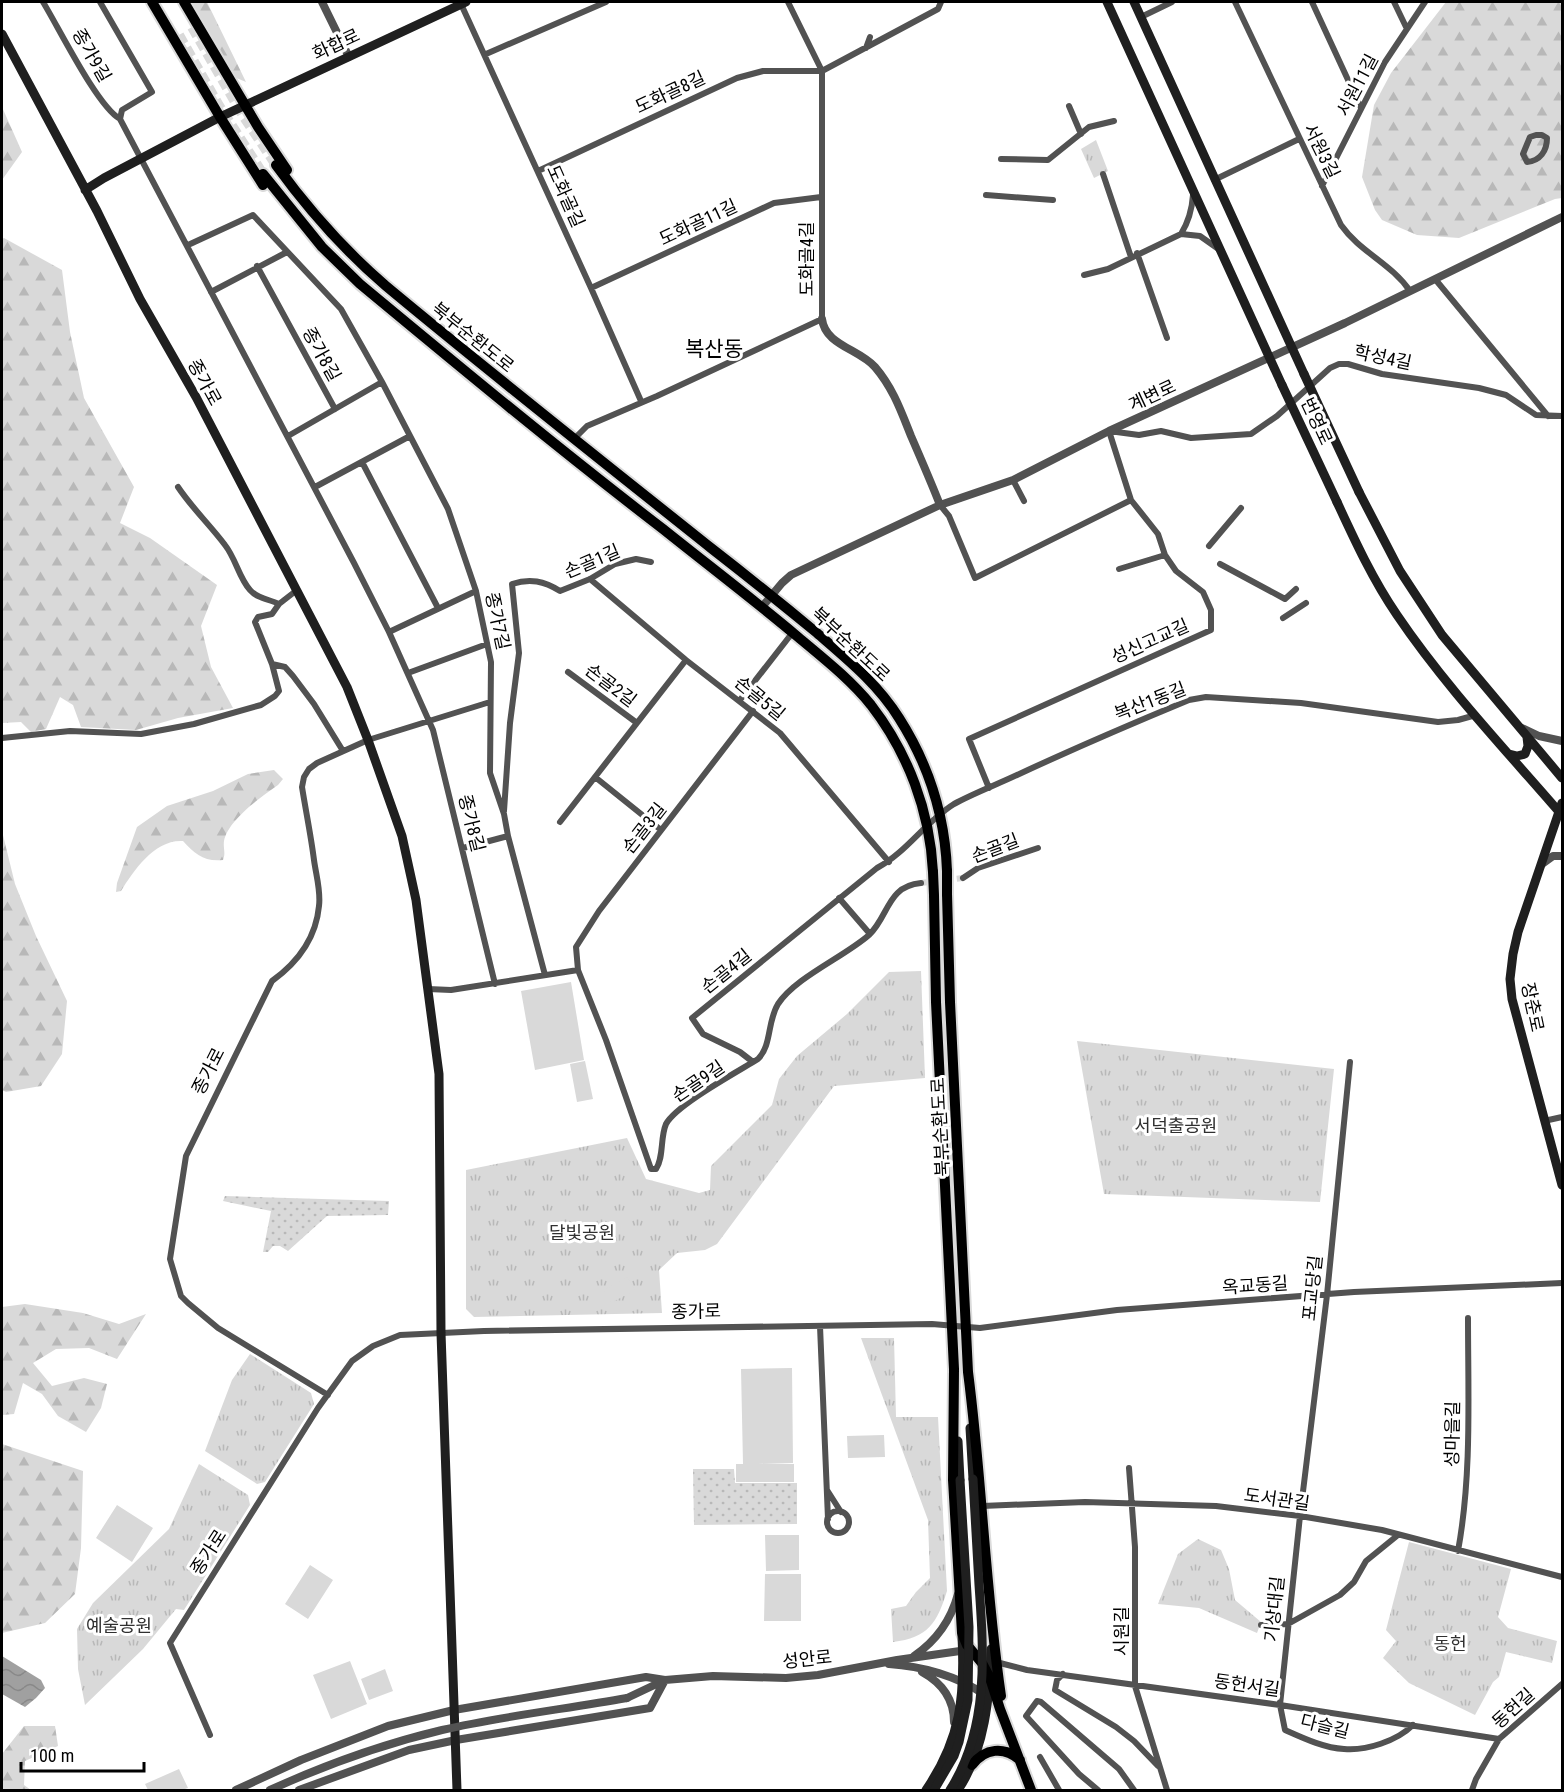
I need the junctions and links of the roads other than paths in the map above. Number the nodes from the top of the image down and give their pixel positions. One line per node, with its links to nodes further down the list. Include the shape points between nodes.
1 (43, 2): 33 (street, 종가9길, via 98,95 111,114)
2 (100, 2): 33 (street, 종가9길, via 152,92 122,110)
3 (152, 2): 32 (main road)
4 (159, 2): 23 (main road)
5 (177, 2): 20 (main road)
6 (184, 2): 29 (main road)
7 (322, 2): 27 (street)
8 (606, 2): 26 (street)
9 (788, 2): 28 (street, 도화골4길)
10 (941, 2): 25 (street, via 938,9)
11 (1107, 2): 48 (main road, 번영로)
12 (1134, 2): 19 (main road, 번영로)
13 (1172, 2): 19 (street)
14 (1235, 2): 37 (street, 서원3길)
15 (1312, 2): 31 (street)
16 (1394, 2): 21 (street)
17 (1425, 2): 21 (street, 서원11길)
18 (464, 3): 26 (street, 도화골길); 27 (main road, 화합로)
19 (1141, 17): 44 (main road, 번영로)
20 (192, 27)
21 (1407, 29): 31 (street, 서원11길)
22 (2, 34): 46 (main road, 종가로)
23 (179, 35)
24 (870, 37): 25 (street)
25 (866, 48): 28 (street)
26 (486, 54): 41 (street, 도화골길)
27 (349, 57): 29 (main road, 화합로)
28 (822, 71): 41 (street, 도화골8길, via 763,71 737,78); 49 (street, 도화골4길)
29 (244, 106): 32 (main road, 화합로); 68 (main road, via 301,189 337,231)
30 (1070, 106): 35 (street)
31 (1361, 108): 45 (street, 서원11길)
32 (219, 117): 38 (main road); 71 (main road, via 258,177 317,251 393,318)
33 (120, 119): 38 (street, 종가9길)
34 (1114, 121): 35 (street, via 1089,127)
35 (1081, 134): 39 (street, via 1048,160)
36 (1536, 135): 36 (street, via 1530,137 1523,154 1527,162 1536,160 1546,149 1546,138)
37 (1299, 139): 44 (street); 45 (street, 서원3길)
38 (140, 159): 46 (main road); 53 (street, 종가8길)
39 (1001, 159)
40 (276, 165): 68 (main road, 북부순환도로, via 312,213 369,271)
41 (538, 171): 60 (street, 도화골길)
42 (263, 174): 71 (main road, 북부순환도로, via 344,269)
43 (1103, 174): 56 (street)
44 (1214, 180): 65 (main road, 번영로)
45 (1322, 186): 61 (street, 서원3길, via 1348,235 1398,276)
46 (85, 190): 93 (main road, 종가로)
47 (986, 195): 50 (street)
48 (1193, 195): 52 (street, via 1192,210); 54 (main road, 번영로)
49 (821, 197): 60 (street, 도화골11길, via 774,202); 63 (street, 도화골4길)
50 (1053, 200)
51 (1563, 217): 59 (street, 계변로)
52 (1181, 234): 54 (street, via 1200,236); 56 (street)
53 (188, 245): 55 (street, 종가7길, via 253,214); 62 (street, 종가8길)
54 (1218, 248): 66 (main road, 번영로)
55 (287, 252): 57 (street); 67 (street, 종가7길, via 341,309)
56 (1134, 255): 58 (street, via 1108,269); 64 (street)
57 (257, 266): 62 (street); 70 (street, 종가8길)
58 (1084, 275)
59 (1435, 279): 61 (street, 계변로); 72 (street)
60 (591, 288): 69 (street, 도화골길)
61 (1410, 291): 65 (street, 계변로)
62 (211, 292): 75 (street, 종가8길)
63 (822, 319): 69 (street, 도화골4길); 84 (street, via 827,333 867,358 896,396)
64 (1167, 339)
65 (1291, 348): 66 (street, 계변로); 114 (main road, 번영로, bridge, via 1400,572 1453,649)
66 (1269, 358): 74 (street, 계변로); 111 (main road, 번영로, bridge, via 1377,582 1444,678)
67 (382, 382): 70 (street); 76 (street, 종가7길)
68 (523, 399): 77 (main road, 북부순환도로)
69 (641, 401): 77 (street, 도화골4길, via 587,426)
70 (335, 409): 75 (street, 종가8길)
71 (515, 410): 98 (main road, 북부순환도로)
72 (1548, 416): 73 (street, 학성4길); 74 (street, 학성4길, via 1536,415 1506,395 1488,390 1339,364 1251,434 1191,438 1161,431 1139,435)
73 (1563, 416)
74 (1109, 432): 79 (street, 계변로); 82 (street)
75 (288, 436): 81 (street, 종가8길)
76 (410, 436): 78 (street); 94 (street, 종가7길, via 448,509)
77 (573, 440): 95 (main road, 북부순환도로)
78 (362, 462): 81 (street); 99 (street)
79 (1014, 480): 83 (street); 84 (street, 계변로)
80 (178, 487): 97 (street, via 236,560 249,590)
81 (315, 487): 101 (street, 종가8길)
82 (1131, 500): 84 (street, via 975,578 949,516); 87 (street, 성신고교길, via 1158,534)
83 (1024, 501)
84 (940, 505): 95 (street, 계변로, via 791,575)
85 (1241, 508): 86 (street)
86 (1209, 546)
87 (1165, 555): 90 (street); 123 (street, 성신고교길, via 1176,571 1203,592 1211,610 1210,630 969,739)
88 (651, 562): 91 (street, 손골1길, via 636,559 615,564)
89 (1220, 564): 92 (street, via 1286,599)
90 (1119, 569)
91 (590, 579): 104 (street, 손골5길); 126 (street, 손골1길, via 560,591 548,583 525,580 512,584 519,653)
92 (1296, 589)
93 (297, 590): 97 (street); 117 (main road, 종가로, via 347,687)
94 (476, 591): 99 (street); 103 (street, 종가7길)
95 (771, 595): 98 (street, 계변로); 125 (main road, 북부순환도로, via 881,693 921,758)
96 (1306, 603): 100 (street)
97 (279, 604): 105 (street, via 272,614 258,617 255,622)
98 (762, 607): 102 (main road, 북부순환도로)
99 (438, 608): 101 (street)
100 (1283, 618)
101 (388, 632): 107 (street, 종가8길)
102 (793, 632): 108 (street); 129 (main road, 북부순환도로, via 853,684 886,725 907,765)
103 (488, 644): 107 (street); 109 (street, 종가7길)
104 (686, 660): 108 (street, 손골5길); 113 (street, 손골2길)
105 (272, 664): 116 (street, via 279,691 275,696 261,705 194,724 141,734 70,731); 119 (street, via 285,667 293,676)
106 (568, 672): 113 (street, 손골2길)
107 (408, 673): 112 (street, 종가8길)
108 (740, 700): 110 (street, 손골5길)
109 (490, 702): 112 (street); 126 (street, 종가7길, via 490,773)
110 (753, 711): 130 (street, 손골3길); 135 (street, 손골5길, via 780,733)
111 (1476, 715): 120 (main road, 번영로); 123 (street, 복산1동길, via 1438,722 1301,704 1189,700)
112 (428, 720): 117 (street); 132 (street, 종가8길)
113 (637, 723): 121 (street, 손골2길)
114 (1517, 725): 115 (main road, 번영로); 118 (street, via 1539,736)
115 (1527, 737): 120 (main road, via 1525,754); 122 (main road, 번영로)
116 (2, 738)
117 (368, 740): 119 (street, 종가로); 144 (main road, 종가로, via 402,836 416,900)
118 (1563, 741)
119 (343, 752): 159 (street, 종가로, via 309,769 303,782 320,904 316,924 296,960 272,981 186,1156 170,1259 181,1296 188,1303 218,1328)
120 (1509, 754): 124 (main road, 번영로)
121 (595, 777): 127 (street, 손골2길); 130 (street)
122 (1563, 778)
123 (989, 788): 125 (street, 복산1동길)
124 (1561, 810): 128 (street); 136 (main road, 장춘로)
125 (941, 813): 129 (street, 복산1동길); 155 (main road, 북부순환도로, bridge, via 946,841)
126 (504, 814): 131 (street, 종가7길)
127 (560, 822)
128 (1563, 822)
129 (928, 824): 135 (street, 손골4길); 154 (main road, 북부순환도로, bridge)
130 (661, 830): 141 (street, 손골3길, via 578,942)
131 (508, 836): 132 (street); 142 (street, 종가7길)
132 (463, 848): 143 (street, 종가8길)
133 (1038, 848): 137 (street, 손골길, via 978,868)
134 (1563, 856): 136 (street, via 1548,858)
135 (889, 862): 139 (street, 손골4길)
136 (1539, 867): 148 (main road, 장춘로, via 1518,932 1510,979 1518,1025)
137 (963, 878)
138 (921, 883): 140 (street, 손골9길, via 896,894)
139 (839, 898): 140 (street); 145 (street, 손골4길, via 692,1018 704,1034)
140 (870, 934): 145 (street, 손골9길, via 784,997 770,1023 764,1054)
141 (578, 970): 142 (street); 145 (street, 손골9길, via 651,1169 659,1164 663,1133 670,1118)
142 (545, 975): 143 (street)
143 (495, 984): 144 (street)
144 (428, 989): 156 (main road, 종가로, via 439,1074)
145 (753, 1062)
146 (1350, 1062): 151 (street, 포교당길)
147 (1563, 1117): 148 (street)
148 (1545, 1121): 149 (main road, 장춘로)
149 (1563, 1185)
150 (1563, 1283): 151 (street, 옥교동길)
151 (1327, 1295): 155 (street, 옥교동길, via 1117,1310); 165 (street, 포교당길)
152 (1468, 1318): 168 (street, 성마을길, via 1467,1460)
153 (820, 1326): 154 (street, 종가로); 156 (street, 종가로); 161 (street)
154 (951, 1326): 155 (street, 옥교동길); 158 (main road, 북부순환도로)
155 (966, 1328): 157 (main road, 북부순환도로)
156 (441, 1333): 159 (street, 종가로, via 400,1335 373,1346 352,1361); 186 (main road, 종가로)
157 (968, 1372): 163 (main road); 203 (main road, 북부순환도로, bridge, via 982,1626 981,1701 966,1762)
158 (953, 1373): 170 (main road); 202 (main road, 북부순환도로, bridge, via 969,1627 968,1700 954,1756)
159 (328, 1395): 189 (street, 종가로, via 170,1643)
160 (1129, 1468): 162 (street, 시원길)
161 (827, 1490): 164 (street); 166 (street)
162 (1131, 1504): 163 (street, 도서관길); 165 (street, 도서관길, via 1216,1506); 182 (street, 시원길)
163 (982, 1506): 173 (main road)
164 (842, 1512): 166 (street, via 832,1513); 166 (street, via 849,1521 842,1532 832,1531)
165 (1300, 1516): 167 (street, 도서관길); 171 (street, 기상대길)
166 (828, 1519)
167 (1398, 1535): 168 (street, 도서관길); 171 (street, via 1366,1562 1348,1589)
168 (1458, 1551): 169 (street, 도서관길)
169 (1563, 1577)
170 (959, 1587): 174 (main road); 176 (street, via 945,1624)
171 (1288, 1624): 172 (street); 184 (street, 기상대길)
172 (1261, 1625)
173 (992, 1631): 174 (street, via 984,1646); 175 (main road)
174 (966, 1650): 175 (street); 176 (street, 성안로); 178 (main road); 180 (main road)
175 (994, 1661): 177 (street, 동헌서길); 178 (main road)
176 (909, 1662): 179 (street, 성안로, via 786,1678 713,1676); 180 (street); 192 (street, via 945,1692 953,1706)
177 (1063, 1674): 182 (street, 동헌서길); 196 (street, via 1054,1690 1116,1727)
178 (994, 1676): 183 (main road); 185 (main road); 187 (main road)
179 (665, 1680): 186 (street, via 646,1677); 191 (street, via 650,1708); 198 (street, 성안로, bridge, via 627,1698 442,1730 363,1753)
180 (963, 1682): 183 (street); 192 (main road)
181 (1563, 1684): 190 (street, 동헌길)
182 (1135, 1686): 184 (street, 동헌서길); 196 (street, 시원길)
183 (988, 1698): 185 (street); 195 (main road)
184 (1280, 1705): 188 (street, 동헌서길); 188 (street, 다슬길, via 1285,1730 1308,1741 1344,1749 1383,1744)
185 (1000, 1709): 187 (main road)
186 (454, 1710): 191 (main road, 종가로); 197 (street, via 388,1726)
187 (1007, 1724): 194 (main road)
188 (1413, 1725): 190 (street, 동헌서길)
189 (210, 1735)
190 (1499, 1739): 210 (street, 동헌길)
191 (456, 1740): 199 (street, via 409,1749); 200 (main road, 종가로)
192 (953, 1740): 201 (main road)
193 (1040, 1757): 206 (street)
194 (1020, 1760): 195 (main road, via 1010,1753 994,1751 982,1754); 205 (main road)
195 (972, 1765): 204 (main road)
196 (1160, 1769): 209 (street, 시원길)
197 (236, 1791)
198 (270, 1791)
199 (300, 1791)
200 (457, 1791)
201 (926, 1791)
202 (934, 1791)
203 (950, 1791)
204 (958, 1791)
205 (1032, 1791)
206 (1059, 1791)
207 (1098, 1791): 208 (street, via 1026,1716 1037,1701 1119,1768)
208 (1134, 1791)
209 (1167, 1791)
210 (1472, 1791)

